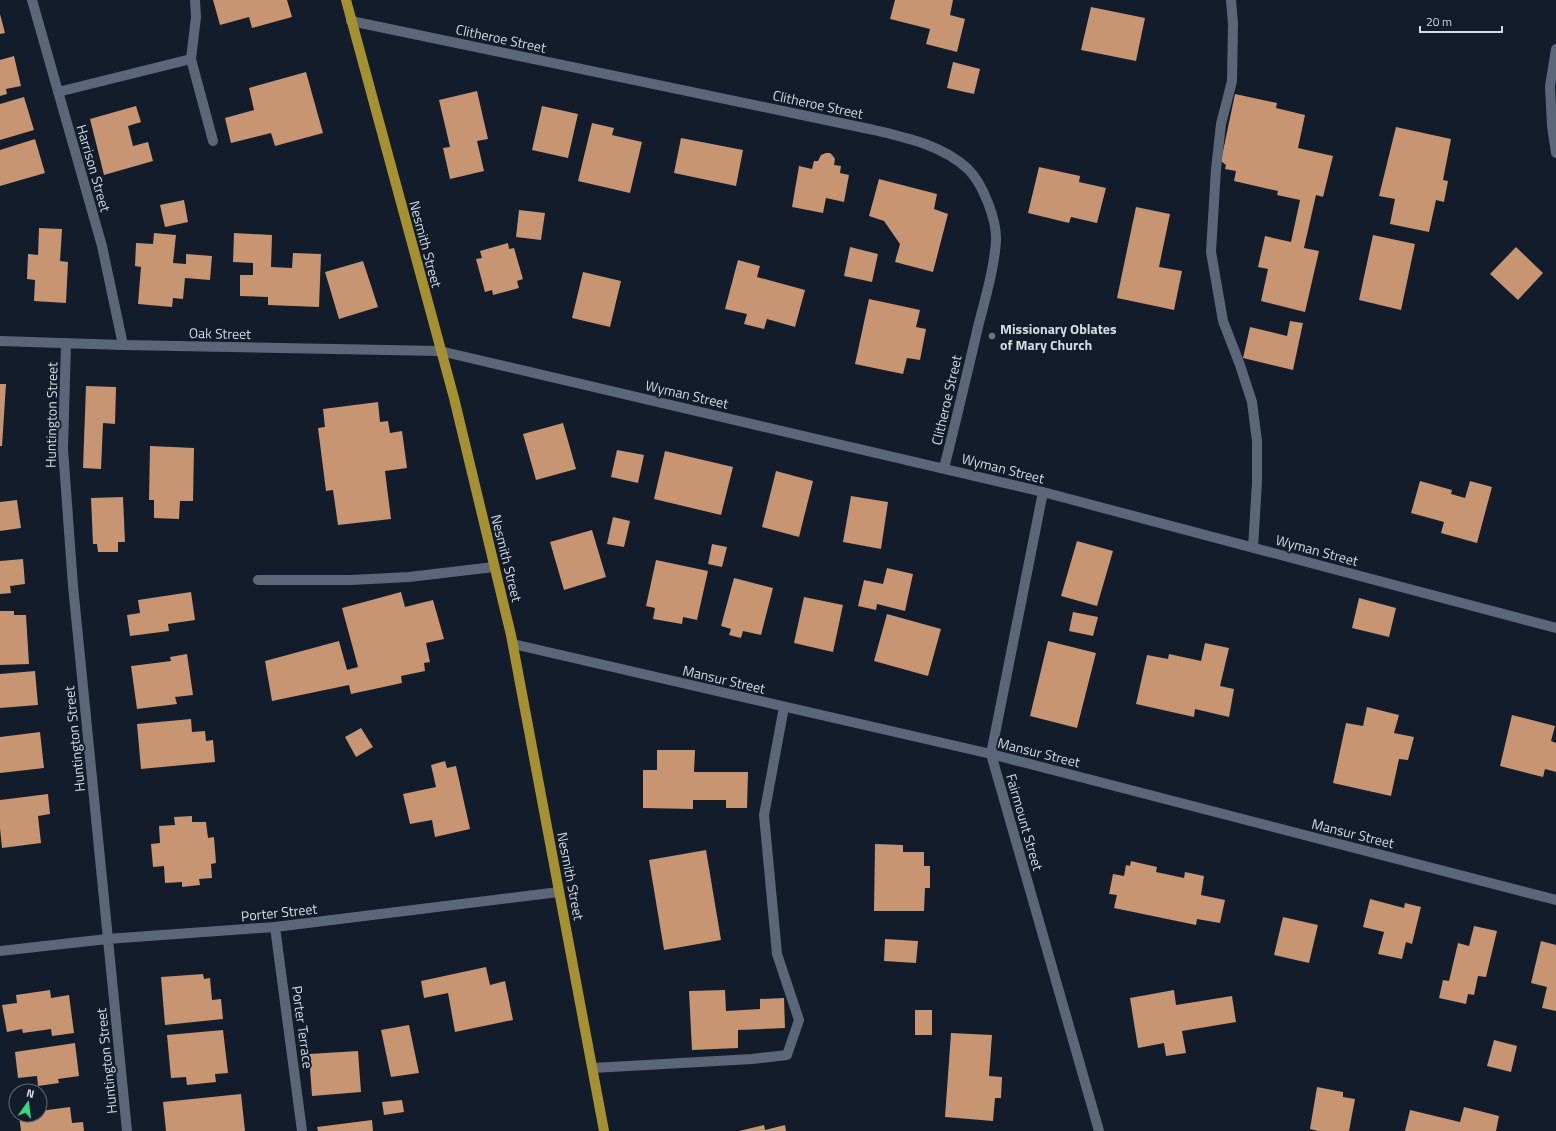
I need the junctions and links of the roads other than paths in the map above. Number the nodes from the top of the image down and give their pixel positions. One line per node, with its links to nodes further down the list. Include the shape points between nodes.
1 (32, 0): 8 (street, Harrison Street)
2 (195, 0): 7 (street, via 196,17)
3 (346, 0): 5 (main road, Nesmith Street)
4 (1231, 0): 17 (street, via 1232,81 1222,124 1216,169 1211,252 1223,321 1252,402 1257,441)
5 (351, 21): 14 (main road, Nesmith Street); 15 (street, Clitheroe Street, via 874,130 915,140 942,151 968,170 983,189 992,215 996,240 989,282)
6 (1556, 49): 10 (street, via 1550,86)
7 (191, 59): 8 (street); 9 (street)
8 (58, 92): 13 (street, Harrison Street, via 102,246)
9 (214, 142)
10 (1556, 153)
11 (0, 342): 12 (street, Oak Street)
12 (66, 343): 13 (street, Oak Street); 27 (street, Huntington Street, via 63,449 67,509)
13 (123, 345): 14 (street, Oak Street)
14 (440, 351): 15 (street, Wyman Street); 18 (main road, Nesmith Street, via 454,398)
15 (944, 468): 16 (street, Wyman Street)
16 (1043, 492): 17 (street, Wyman Street); 23 (street, Fairmount Street)
17 (1253, 548): 20 (street, Wyman Street)
18 (494, 567): 19 (street, via 409,577); 21 (main road, Nesmith Street)
19 (258, 580)
20 (1556, 628)
21 (513, 644): 22 (street, Mansur Street); 24 (main road, Nesmith Street)
22 (784, 707): 23 (street, Mansur Street); 29 (street, via 764,815 777,954 799,1020 787,1055)
23 (991, 754): 25 (street, Mansur Street); 33 (street, Fairmount Street)
24 (559, 892): 26 (street, Porter Street); 29 (main road, Nesmith Street)
25 (1556, 900)
26 (275, 927): 27 (street, Porter Street); 31 (street, Porter Terrace)
27 (107, 939): 28 (street, Porter Street); 30 (street, Huntington Street)
28 (0, 952)
29 (593, 1068): 32 (main road, Nesmith Street)
30 (127, 1131)
31 (302, 1131)
32 (604, 1131)
33 (1099, 1131)

